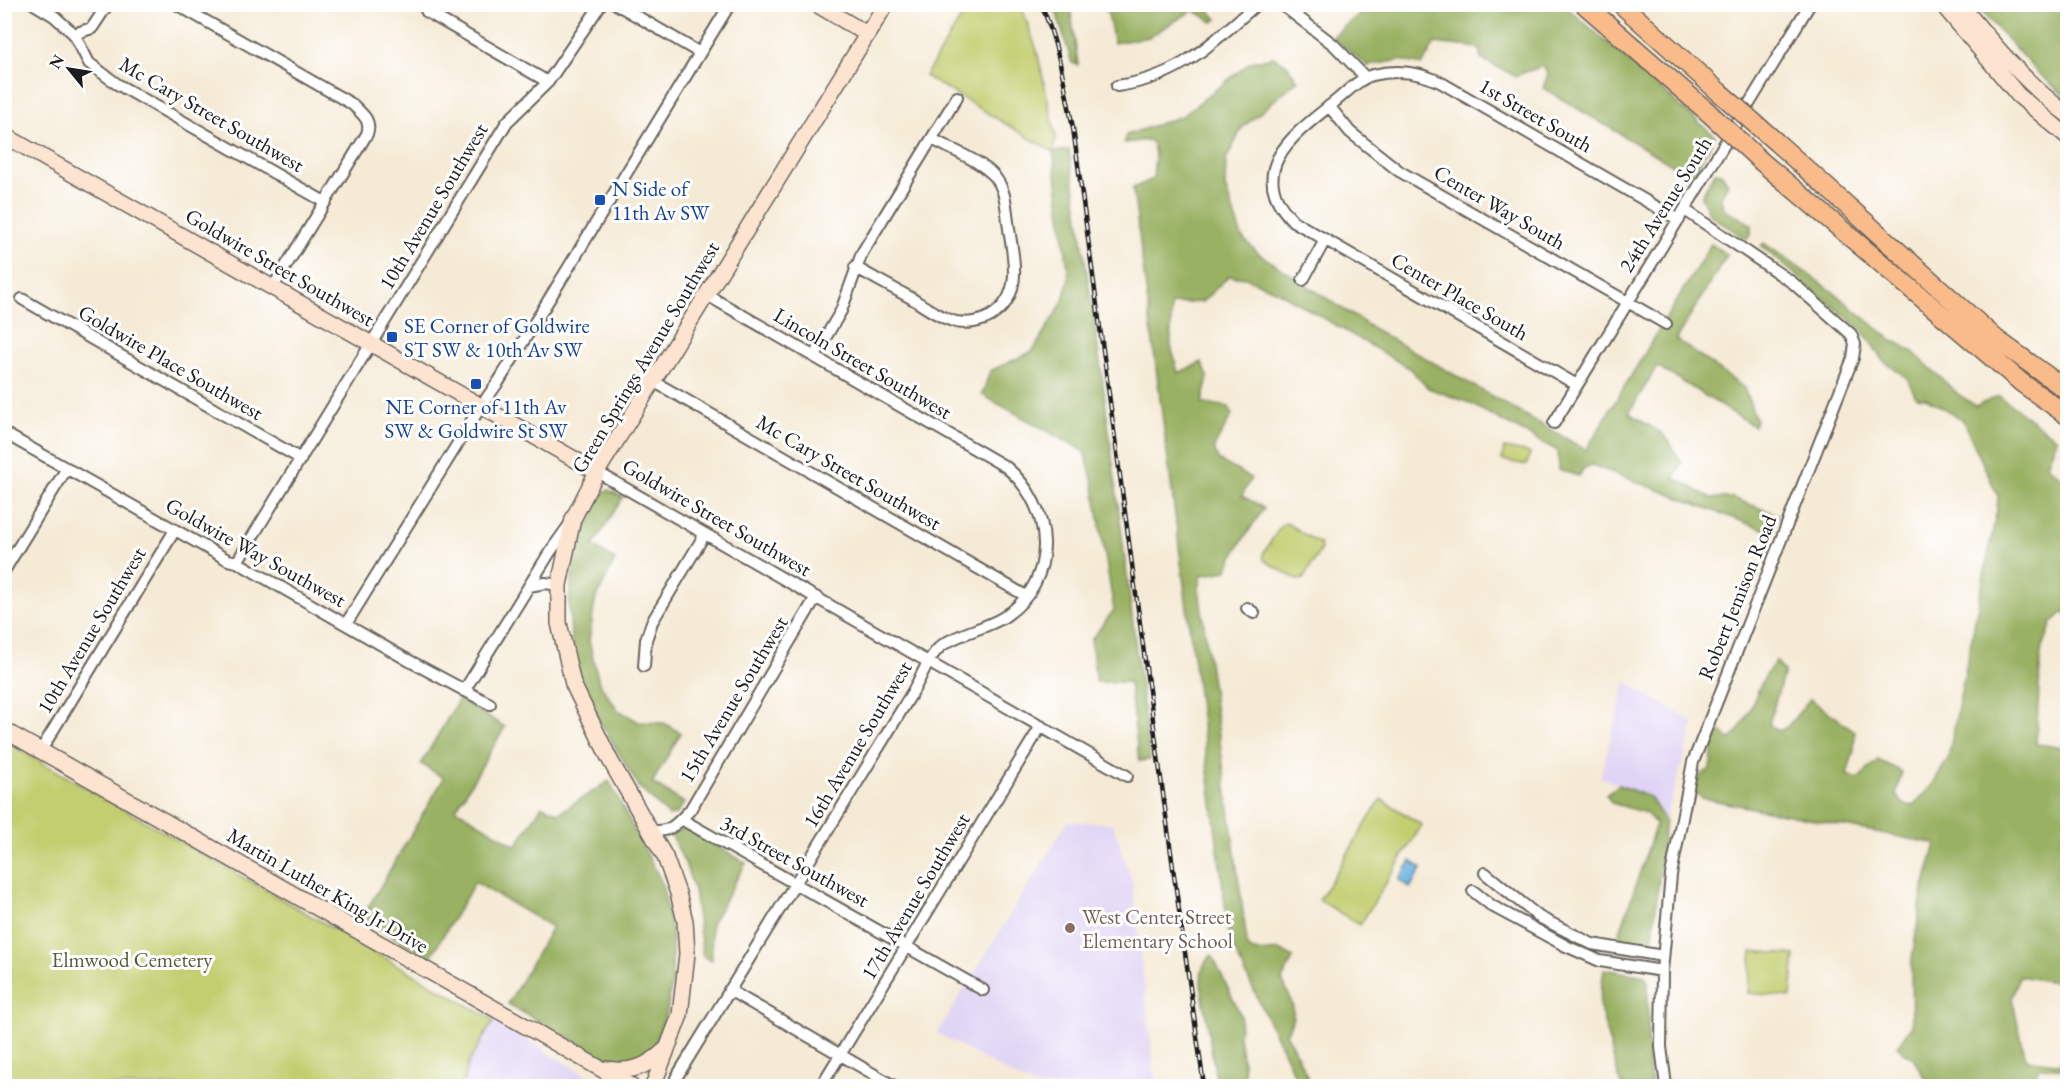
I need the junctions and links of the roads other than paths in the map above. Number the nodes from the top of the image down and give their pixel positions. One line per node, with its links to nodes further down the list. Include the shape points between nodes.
1 (34, 4): 17 (street, Mc Cary Street Southwest)
2 (108, 4): 17 (street, via 93,28)
3 (176, 4): 29 (street, via 352,104 367,118 367,134)
4 (423, 4): 21 (street, via 427,12)
5 (601, 4): 21 (street, 10th Avenue Southwest)
6 (616, 4): 19 (street)
7 (730, 4): 19 (street)
8 (816, 4): 18 (main road)
9 (886, 4): 18 (main road, Green Springs Avenue Southwest)
10 (1257, 4): 22 (street, via 1180,66 1152,80)
11 (1281, 4): 20 (street, via 1334,45)
12 (1584, 4): 46 (highway, bridge, via 1762,162 2022,383)
13 (1621, 4): 44 (highway, bridge, via 1996,339)
14 (1810, 4): 30 (street, 24th Avenue South)
15 (1942, 4): 27 (main road, via 2018,95)
16 (1960, 4): 25 (main road, via 2019,72)
17 (74, 34): 29 (street, Mc Cary Street Southwest, via 89,63 117,84)
18 (867, 34): 36 (main road, Green Springs Avenue Southwest)
19 (700, 53): 45 (street)
20 (1365, 77): 24 (street, Center Place South); 31 (street, 1st Street South, via 1405,72 1430,77)
21 (548, 82): 40 (street, 10th Avenue Southwest, via 507,122)
22 (1117, 86)
23 (957, 97): 28 (street)
24 (1329, 106): 32 (street, Center Place South, via 1289,140 1277,158 1273,178 1276,195 1286,213); 38 (street, Center Way South, via 1360,142 1399,171)
25 (2067, 115)
26 (4, 135): 35 (main road, Goldwire Street Southwest)
27 (2067, 137)
28 (932, 139): 33 (street); 33 (street, via 984,168 1002,190 1015,269 1008,299 985,319 956,322)
29 (325, 202): 35 (street)
30 (1685, 210): 31 (street, 24th Avenue South); 77 (street, Robert Jemison Road, via 1793,283 1851,334 1855,344 1853,358 1693,762 1671,875)
31 (1679, 220): 38 (street, 24th Avenue South)
32 (1325, 240): 34 (street); 43 (street, Center Place South)
33 (855, 267): 41 (street, via 847,299)
34 (1303, 280)
35 (273, 287): 40 (main road, Goldwire Street Southwest)
36 (707, 295): 41 (street, Lincoln Street Southwest); 42 (main road, Green Springs Avenue Southwest)
37 (22, 299): 49 (street, Goldwire Place Southwest)
38 (1627, 303): 39 (street, Center Way South); 43 (street, 24th Avenue South)
39 (1666, 324)
40 (372, 344): 45 (main road, Goldwire Street Southwest); 49 (street, 10th Avenue Southwest)
41 (814, 357): 50 (street, Lincoln Street Southwest)
42 (653, 381): 52 (main road, Green Springs Avenue Southwest); 60 (street, Mc Cary Street Southwest)
43 (1576, 385): 47 (street, 24th Avenue South)
44 (2067, 391)
45 (481, 405): 52 (main road, Goldwire Street Southwest); 62 (street)
46 (2067, 416)
47 (1554, 423)
48 (4, 433): 51 (street, Goldwire Way Southwest)
49 (301, 459): 56 (street, 10th Avenue Southwest)
50 (1000, 464): 60 (street, 16th Avenue Southwest, via 1028,489 1044,529 1040,570)
51 (67, 468): 54 (street, Goldwire Way Southwest); 57 (street)
52 (597, 472): 53 (main road, Green Springs Avenue Southwest); 55 (street, Goldwire Street Southwest)
53 (573, 519): 58 (main road, Green Springs Avenue Southwest); 59 (street, Green Springs Avenue Southwest)
54 (175, 531): 56 (street, Goldwire Way Southwest); 69 (street, 10th Avenue Southwest)
55 (705, 534): 61 (street, Goldwire Street Southwest); 64 (street, via 652,622)
56 (237, 562): 62 (street, Goldwire Way Southwest)
57 (4, 571)
58 (559, 585): 59 (street); 72 (main road, Green Springs Avenue Southwest, via 558,622 573,684)
59 (529, 586): 65 (street, Green Springs Avenue Southwest)
60 (1026, 596): 63 (street, 16th Avenue Southwest, via 1003,617 943,644)
61 (816, 597): 63 (street, Goldwire Street Southwest); 71 (street, 15th Avenue Southwest, via 690,810)
62 (345, 624): 65 (street, Goldwire Way Southwest)
63 (929, 662): 67 (street, Goldwire Street Southwest); 74 (street, 16th Avenue Southwest)
64 (644, 666)
65 (464, 691): 66 (street, Goldwire Way Southwest)
66 (490, 704)
67 (1041, 726): 70 (street, Goldwire Street Southwest); 76 (street, 17th Avenue Southwest)
68 (4, 730): 69 (main road, Martin Luther King Jr Drive)
69 (41, 750): 83 (main road, Martin Luther King Jr Drive)
70 (1127, 776)
71 (681, 819): 72 (street, via 662,832); 74 (street, 3rd Street Southwest)
72 (651, 831): 81 (main road, Green Springs Avenue Southwest, via 669,866 685,921 687,954 680,1015)
73 (1485, 873): 77 (street, via 1539,917 1592,944)
74 (795, 884): 76 (street, 3rd Street Southwest); 79 (street, 16th Avenue Southwest)
75 (1473, 891): 78 (street, via 1492,906 1591,957)
76 (906, 947): 80 (street, 3rd Street Southwest); 82 (street, 17th Avenue Southwest)
77 (1663, 956): 78 (street, Robert Jemison Road)
78 (1662, 971): 89 (street, Robert Jemison Road, via 1661,1047)
79 (729, 990): 82 (street); 84 (street, 16th Avenue Southwest)
80 (983, 990)
81 (667, 1048): 83 (main road, via 652,1062 627,1071); 86 (main road, Green Springs Avenue Southwest)
82 (840, 1056): 87 (street, 17th Avenue Southwest); 88 (street)
83 (596, 1067): 85 (main road, Martin Luther King Jr Drive)
84 (676, 1078)
85 (631, 1086)
86 (653, 1086)
87 (821, 1086)
88 (894, 1086)
89 (1666, 1086)

